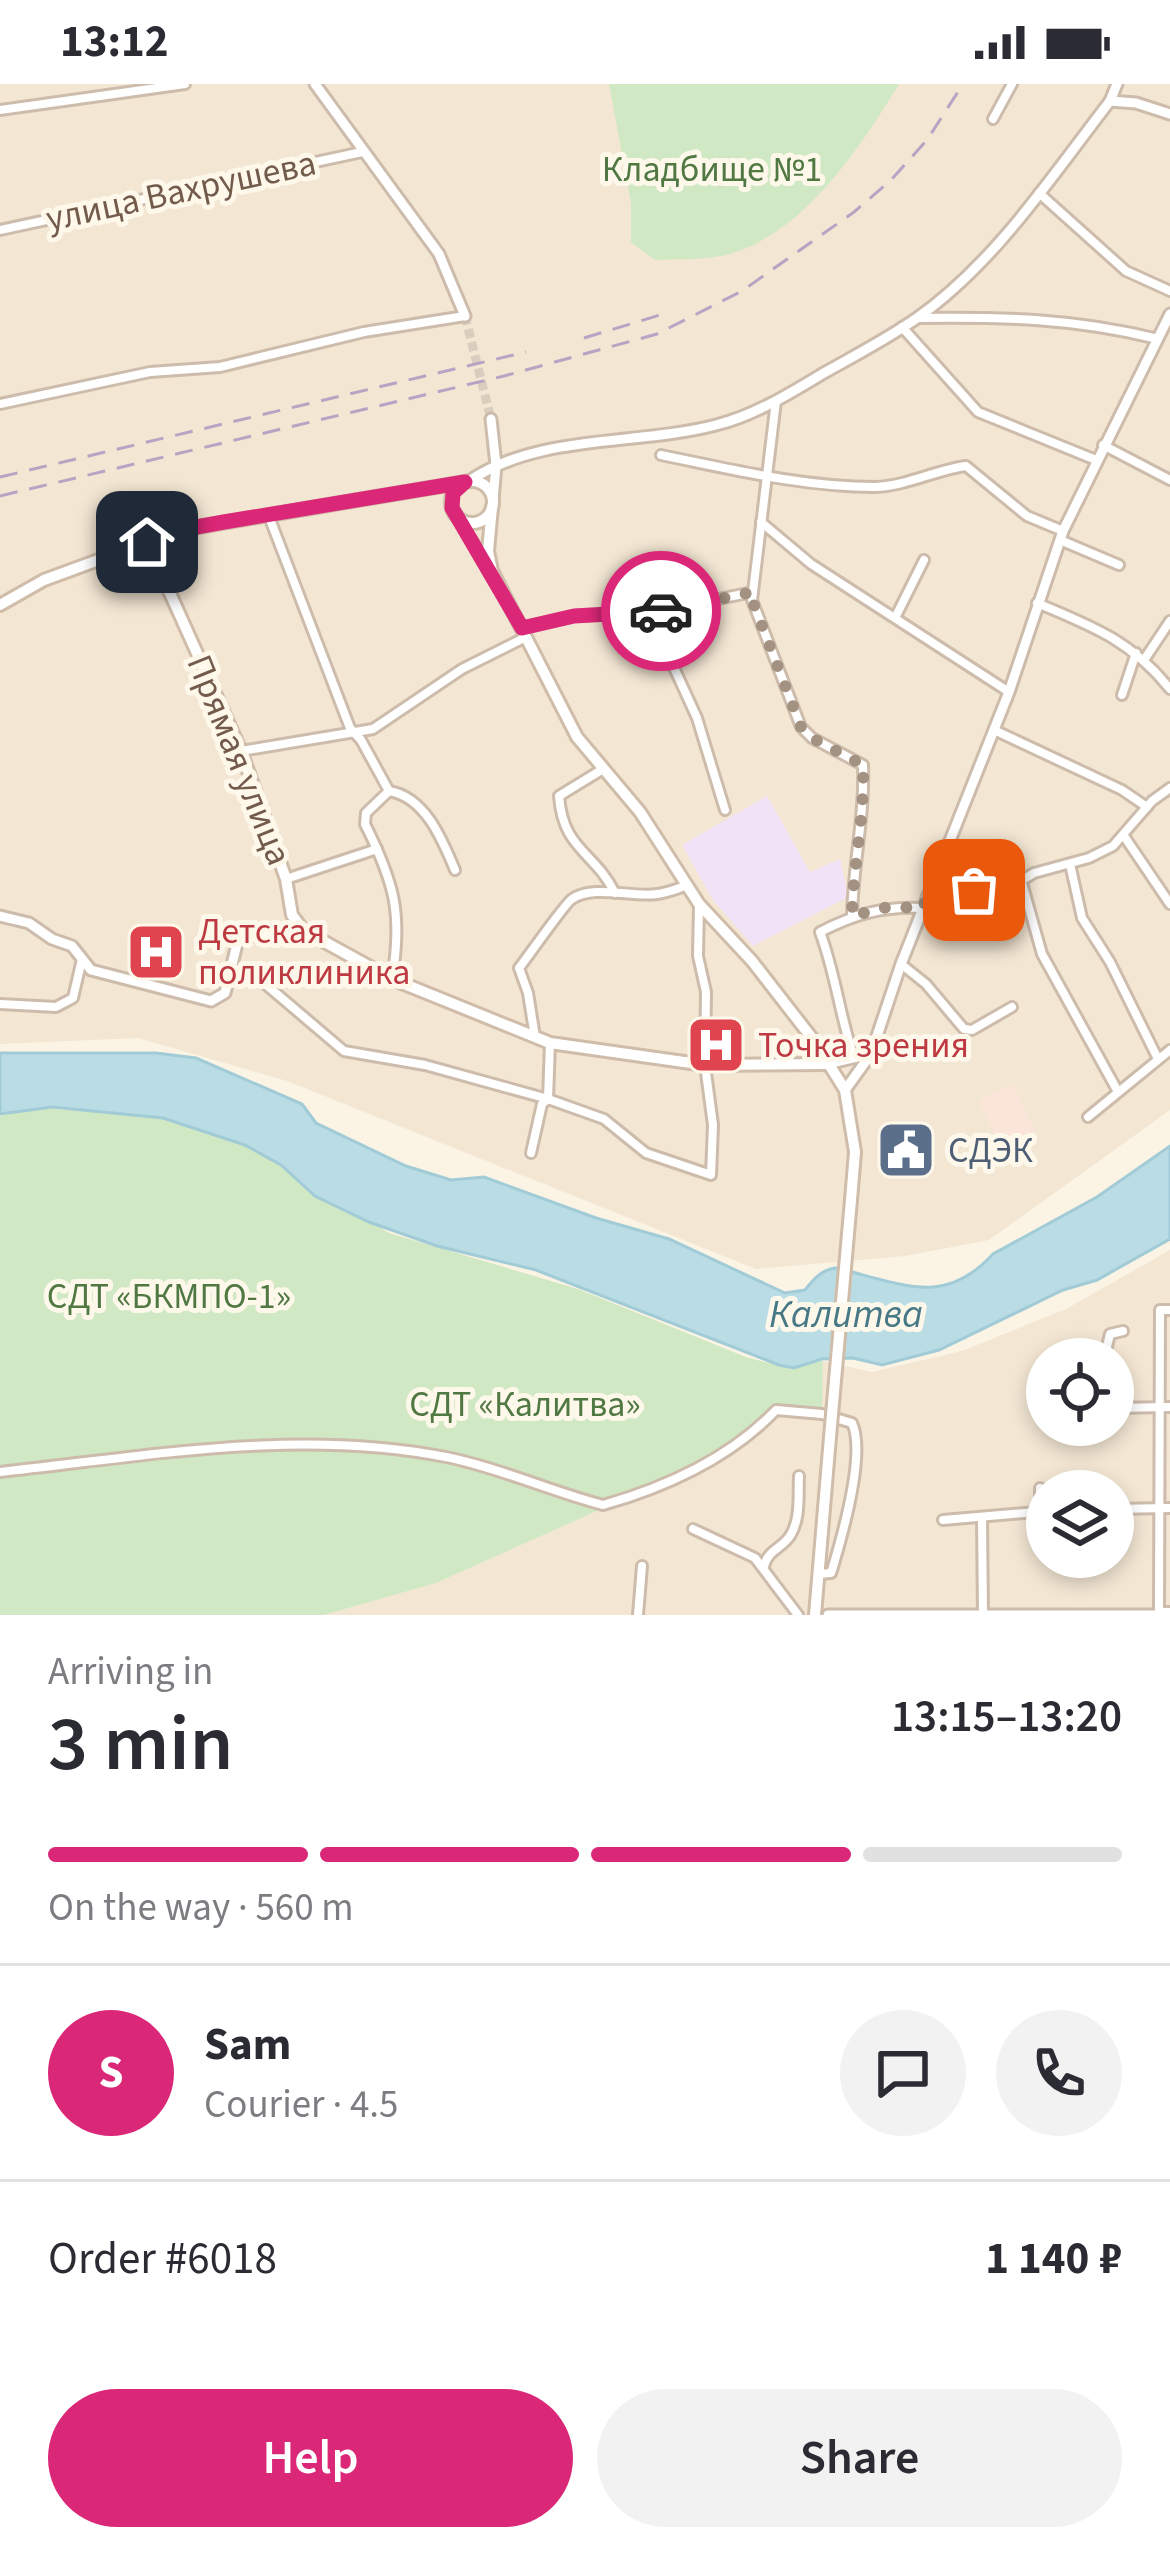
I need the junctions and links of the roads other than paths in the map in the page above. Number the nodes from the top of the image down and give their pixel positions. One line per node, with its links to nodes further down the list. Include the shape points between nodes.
1 (184, 84): 6 (street)
2 (315, 84): 9 (street)
3 (1012, 84): 8 (street)
4 (1117, 84): 5 (street)
5 (1110, 101): 7 (street); 10 (street)
6 (0, 110)
7 (1170, 114)
8 (993, 119)
9 (362, 152): 11 (street, улица Вахрушева); 13 (street, via 439,254)
10 (1039, 194): 12 (street, via 1126,271); 15 (street)
11 (0, 230)
12 (1170, 291)
13 (465, 316): 19 (street)
14 (1170, 317): 17 (street)
15 (918, 318): 16 (street); 17 (street, via 1095,323)
16 (902, 327): 18 (street); 23 (street, via 978,412)
17 (1158, 338): 21 (street)
18 (776, 401): 24 (street, via 717,425); 25 (street)
19 (0, 404)
20 (491, 419): 24 (street)
21 (1103, 446): 23 (street); 26 (street)
22 (661, 455): 25 (street)
23 (1096, 460): 33 (street)
24 (496, 465): 27 (street); 29 (street)
25 (765, 475): 32 (street); 33 (street, via 872,487 966,466)
26 (1170, 480)
27 (467, 482): 28 (main road); 29 (main road, via 485,485); 30 (main road, via 453,493)
28 (415, 489): 30 (main road, via 437,493); 31 (main road)
29 (493, 504): 30 (main road, via 473,523); 37 (main road)
30 (453, 511): 37 (street)
31 (268, 514): 34 (main road); 50 (street)
32 (761, 522): 38 (street); 42 (street)
33 (1061, 535): 36 (street); 39 (street)
34 (147, 542): 40 (main road); 51 (main road, Прямая улица)
35 (924, 560): 42 (street)
36 (1119, 565)
37 (492, 571): 44 (main road)
38 (753, 592): 41 (street); 70 (street, via 801,727 863,765)
39 (1037, 603): 45 (street, via 1111,634); 47 (street)
40 (0, 605)
41 (649, 613): 44 (street, via 574,616); 56 (street, via 697,718)
42 (896, 616): 47 (street)
43 (1170, 621): 45 (street)
44 (524, 633): 50 (street, via 374,729); 52 (main road, via 560,709)
45 (1140, 656): 46 (street); 48 (street)
46 (1170, 689)
47 (1009, 692): 49 (street)
48 (1122, 695)
49 (994, 730): 55 (street); 65 (street)
50 (354, 733): 51 (street); 54 (street)
51 (241, 751): 61 (main road, Прямая улица)
52 (603, 769): 63 (main road); 64 (street, via 559,796 559,804 570,840 604,870)
53 (1170, 788): 55 (street)
54 (389, 791): 58 (street, via 366,813); 60 (street, via 413,800)
55 (1148, 807): 57 (street)
56 (725, 810)
57 (1124, 836): 59 (street); 67 (street)
58 (377, 849): 61 (street); 75 (street, via 394,886 399,937)
59 (1070, 864): 62 (street); 83 (street, via 1082,918)
60 (455, 870)
61 (286, 879): 71 (main road, Прямая улица)
62 (1022, 883): 65 (street); 87 (street, via 1042,954)
63 (685, 886): 64 (street, via 662,894); 66 (main road)
64 (615, 892): 78 (street, via 567,902 519,968)
65 (927, 896): 68 (street)
66 (699, 904): 84 (main road); 85 (street)
67 (1170, 904)
68 (923, 908): 70 (street); 73 (street)
69 (0, 916): 72 (street, via 29,923)
70 (852, 916): 82 (street, via 820,932)
71 (303, 930): 74 (street, via 238,936); 75 (main road)
72 (82, 957): 74 (street, via 92,970 212,1001 225,993); 76 (street, via 73,998 56,1007)
73 (901, 964): 77 (street, via 964,1029); 80 (street)
74 (231, 973): 88 (street, via 264,982 344,1051)
75 (392, 979): 78 (main road)
76 (0, 1004)
77 (1012, 1007)
78 (535, 1038): 79 (main road)
79 (550, 1043): 85 (main road); 88 (street)
80 (874, 1048): 82 (street); 86 (street)
81 (1170, 1050): 83 (street)
82 (854, 1058): 84 (street)
83 (1158, 1059): 87 (street)
84 (829, 1064): 85 (main road); 86 (main road)
85 (705, 1065): 88 (street, via 711,1175 646,1153 604,1119)
86 (845, 1090): 106 (main road, bridge, via 855,1152)
87 (1117, 1090): 89 (street)
88 (548, 1099): 90 (street)
89 (1088, 1117)
90 (531, 1153)
91 (1165, 1310): 94 (street)
92 (1123, 1331): 93 (street)
93 (1109, 1338)
94 (1166, 1407): 95 (street); 98 (street)
95 (1134, 1408)
96 (0, 1472): 106 (street, via 316,1442 446,1457 603,1505 694,1470 745,1441 776,1410 843,1418 856,1434 857,1464 831,1574)
97 (799, 1476): 105 (street, via 792,1533 768,1553)
98 (1165, 1508): 99 (street); 107 (street)
99 (1134, 1509)
100 (1026, 1513): 101 (street)
101 (982, 1517): 102 (street); 108 (street)
102 (943, 1520)
103 (693, 1529): 105 (street)
104 (642, 1566): 109 (street)
105 (764, 1568): 110 (street)
106 (818, 1574): 111 (main road)
107 (1163, 1613): 108 (street)
108 (983, 1614): 112 (street)
109 (638, 1615)
110 (798, 1615)
111 (814, 1615)
112 (828, 1615)

